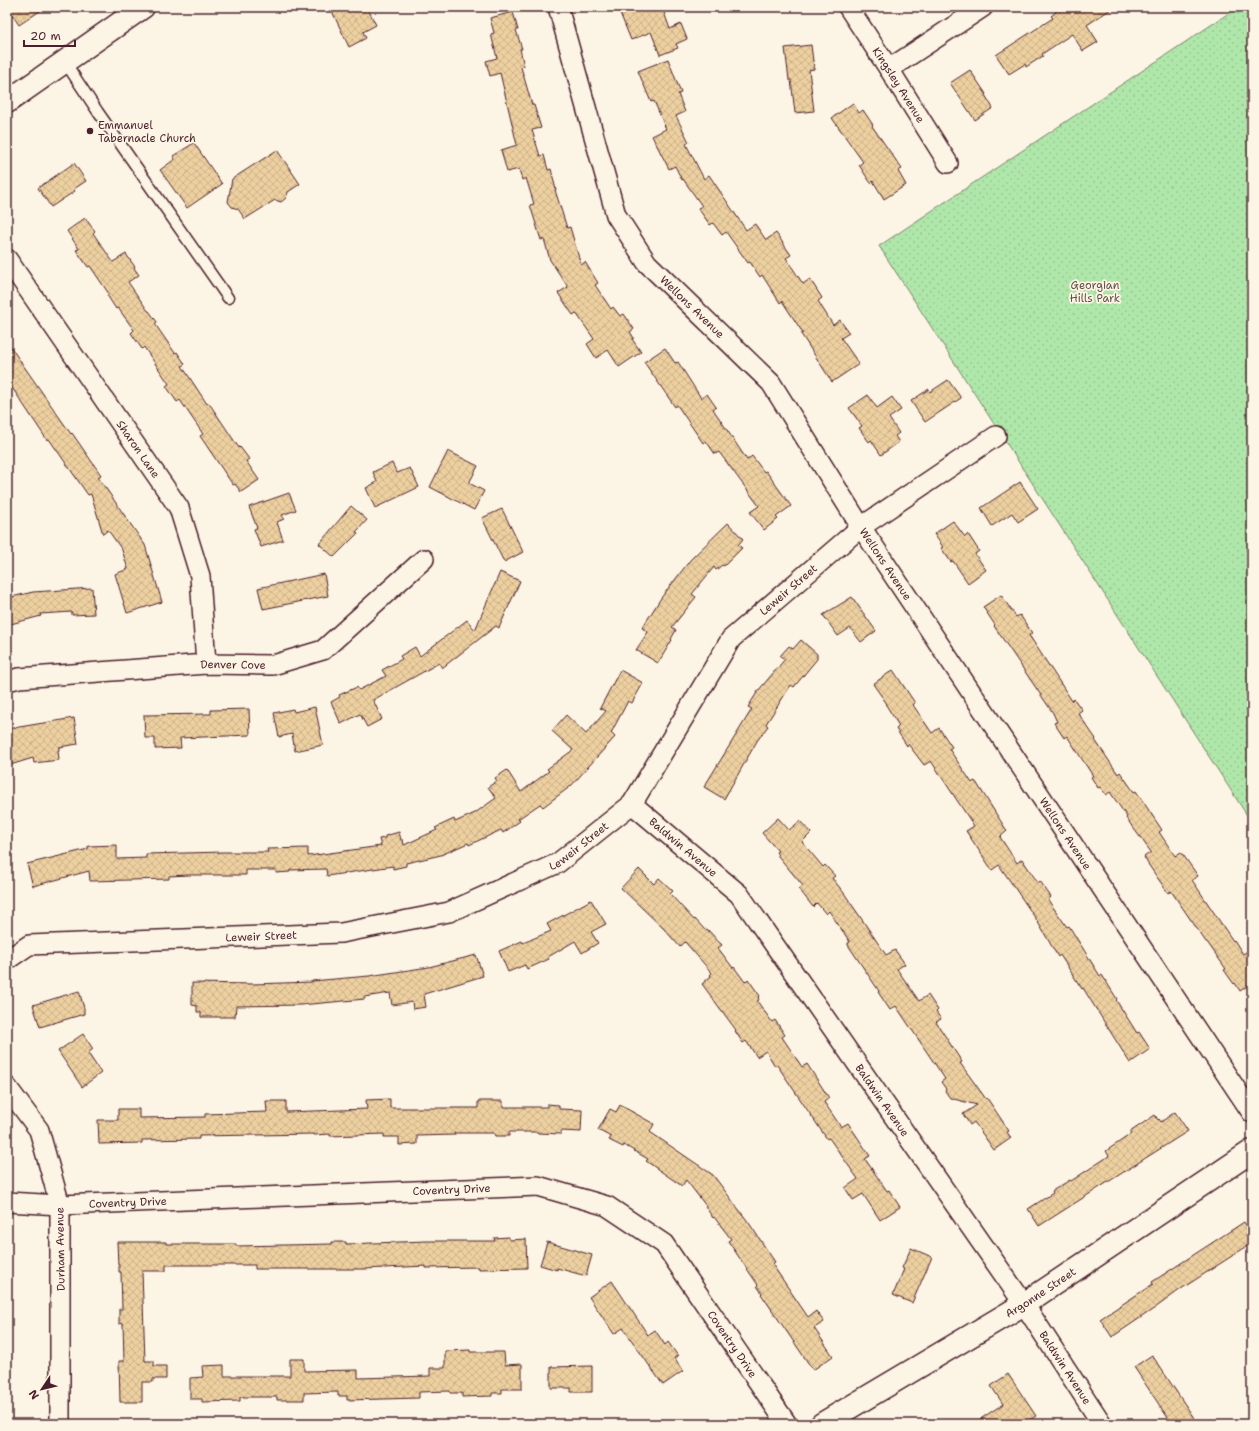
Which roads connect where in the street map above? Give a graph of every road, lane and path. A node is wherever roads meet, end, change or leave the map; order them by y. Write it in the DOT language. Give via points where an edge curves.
graph roads {
  1 [pos="143,7"];
  2 [pos="558,7"];
  3 [pos="848,7"];
  4 [pos="983,7"];
  5 [pos="65,62"];
  6 [pos="889,69"];
  7 [pos="7,102"];
  8 [pos="948,163"];
  9 [pos="7,259"];
  10 [pos="228,298"];
  11 [pos="996,436"];
  12 [pos="862,527"];
  13 [pos="424,560"];
  14 [pos="206,664"];
  15 [pos="7,681"];
  16 [pos="632,804"];
  17 [pos="7,960"];
  18 [pos="7,1087"];
  19 [pos="1252,1113"];
  20 [pos="1252,1151"];
  21 [pos="7,1202"];
  22 [pos="60,1205"];
  23 [pos="1024,1304"];
  24 [pos="60,1424"];
  25 [pos="787,1424"];
  26 [pos="822,1424"];
  27 [pos="1102,1424"];
  1 -- 5 [label="street"];
  2 -- 12 [label="street, Wellons Avenue" via="616,215 647,263 771,383"];
  3 -- 6 [label="street, Kingsley Avenue"];
  4 -- 6 [label="street"];
  5 -- 7 [label="street"];
  5 -- 10 [label="lane"];
  6 -- 8 [label="street, Kingsley Avenue"];
  9 -- 14 [label="street, Sharon Lane" via="179,508 200,576"];
  11 -- 12 [label="street, Leweir Street"];
  12 -- 16 [label="street, Leweir Street" via="732,639"];
  12 -- 19 [label="street, Wellons Avenue"];
  13 -- 14 [label="street, Denver Cove" via="323,650 272,665"];
  14 -- 15 [label="street, Denver Cove"];
  16 -- 17 [label="street, Leweir Street" via="558,863 449,912 341,933 29,946"];
  16 -- 23 [label="street, Baldwin Avenue" via="739,894"];
  18 -- 22 [label="street, Durham Avenue" via="39,1130"];
  20 -- 23 [label="street, Argonne Street"];
  21 -- 22 [label="street, Coventry Drive"];
  22 -- 24 [label="street, Durham Avenue"];
  22 -- 25 [label="street, Coventry Drive" via="538,1186 607,1206 664,1244"];
  23 -- 26 [label="street, Argonne Street"];
  23 -- 27 [label="street, Baldwin Avenue"];
}
